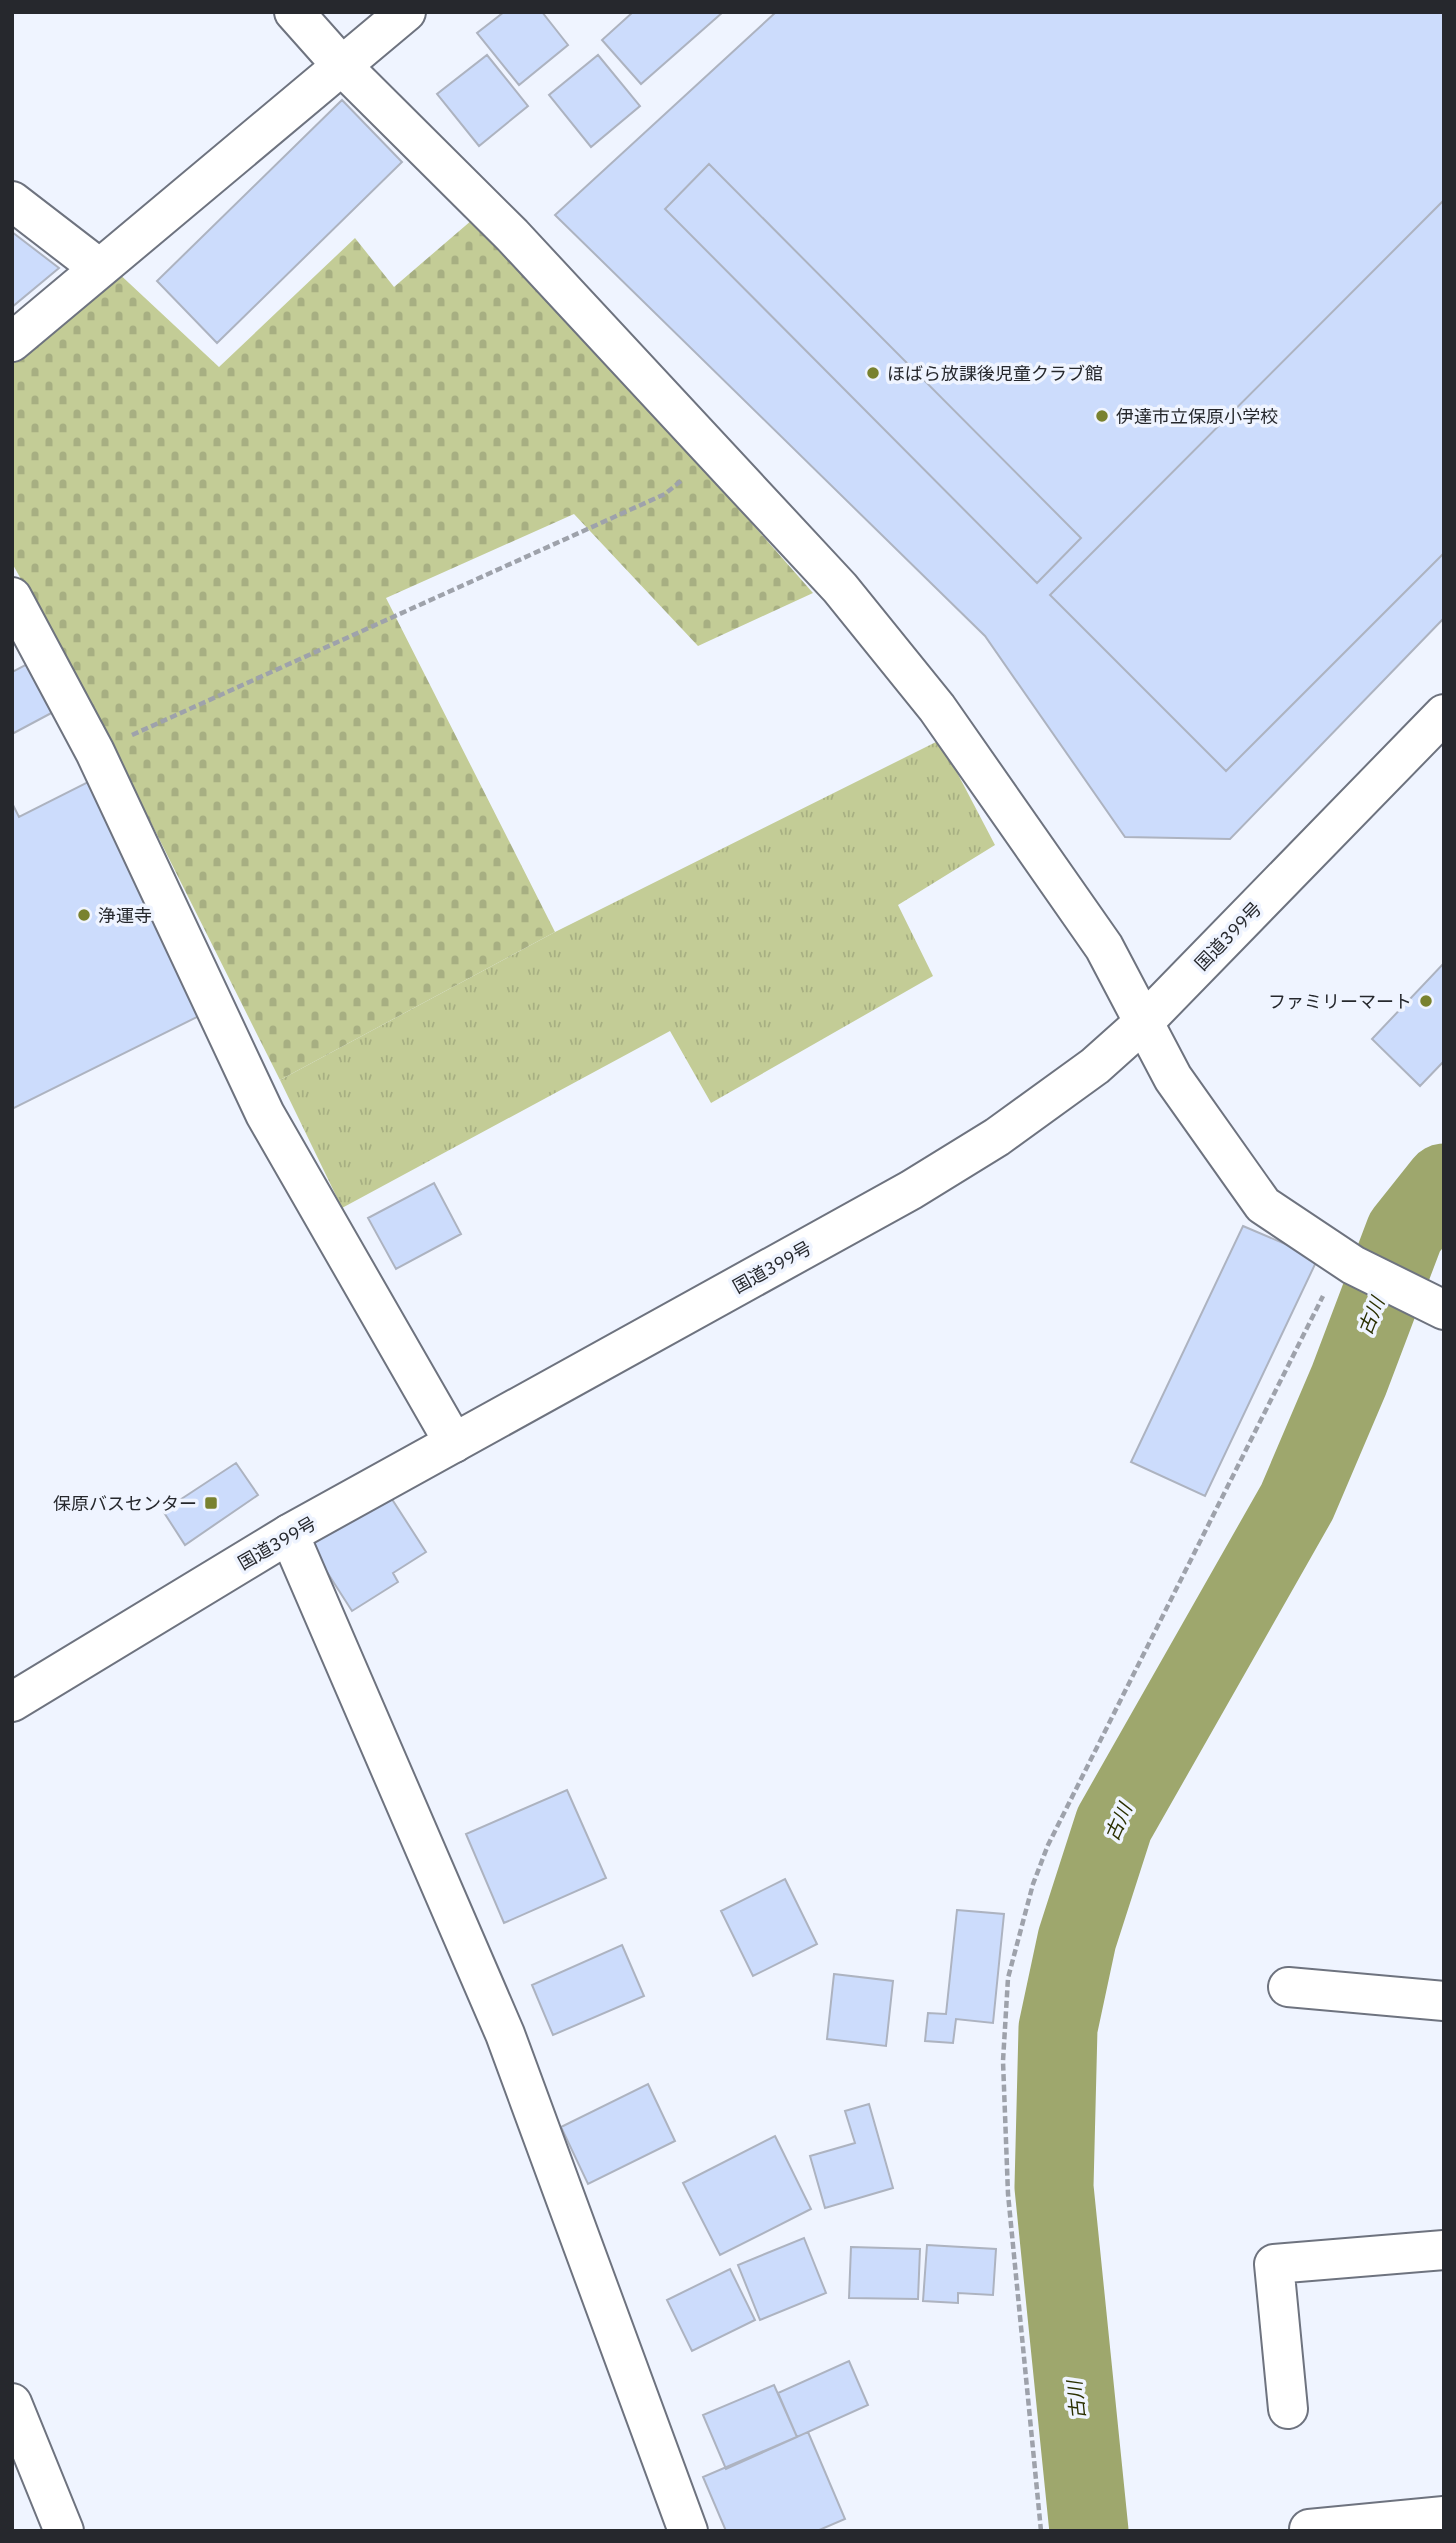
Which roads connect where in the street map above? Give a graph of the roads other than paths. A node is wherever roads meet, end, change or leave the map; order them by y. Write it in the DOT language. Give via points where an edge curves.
graph roads {
  1 [pos="294,12"];
  2 [pos="406,12"];
  3 [pos="342,66"];
  4 [pos="12,201"];
  5 [pos="99,268"];
  6 [pos="12,342"];
  7 [pos="12,597"];
  8 [pos="1444,714"];
  9 [pos="1143,1023"];
  10 [pos="1444,1310"];
  11 [pos="454,1443"];
  12 [pos="289,1534"];
  13 [pos="12,1702"];
  14 [pos="1287,1987"];
  15 [pos="1444,2001"];
  16 [pos="1444,2250"];
  17 [pos="12,2403"];
  18 [pos="1289,2409"];
  19 [pos="24,2465"];
  20 [pos="1444,2516"];
  21 [pos="1309,2529"];
  22 [pos="64,2531"];
  23 [pos="688,2531"];
  1 -- 3 [label="main road"];
  2 -- 3 [label="main road"];
  3 -- 5 [label="main road"];
  3 -- 9 [label="main road" via="512,235 841,588 937,708 1104,947"];
  4 -- 5 [label="main road"];
  5 -- 6 [label="main road"];
  7 -- 11 [label="main road" via="95,752 265,1114"];
  8 -- 9 [label="main road, 国道399号"];
  9 -- 10 [label="main road" via="1173,1078 1263,1205 1348,1261"];
  9 -- 11 [label="main road, 国道399号" via="1096,1066 943,1170"];
  11 -- 12 [label="main road, 国道399号"];
  12 -- 13 [label="main road, 国道399号"];
  12 -- 23 [label="main road" via="505,2034"];
  14 -- 15 [label="main road"];
  16 -- 18 [label="main road" via="1274,2264"];
  17 -- 19 [label="main road"];
  19 -- 22 [label="main road"];
  20 -- 21 [label="main road"];
}
